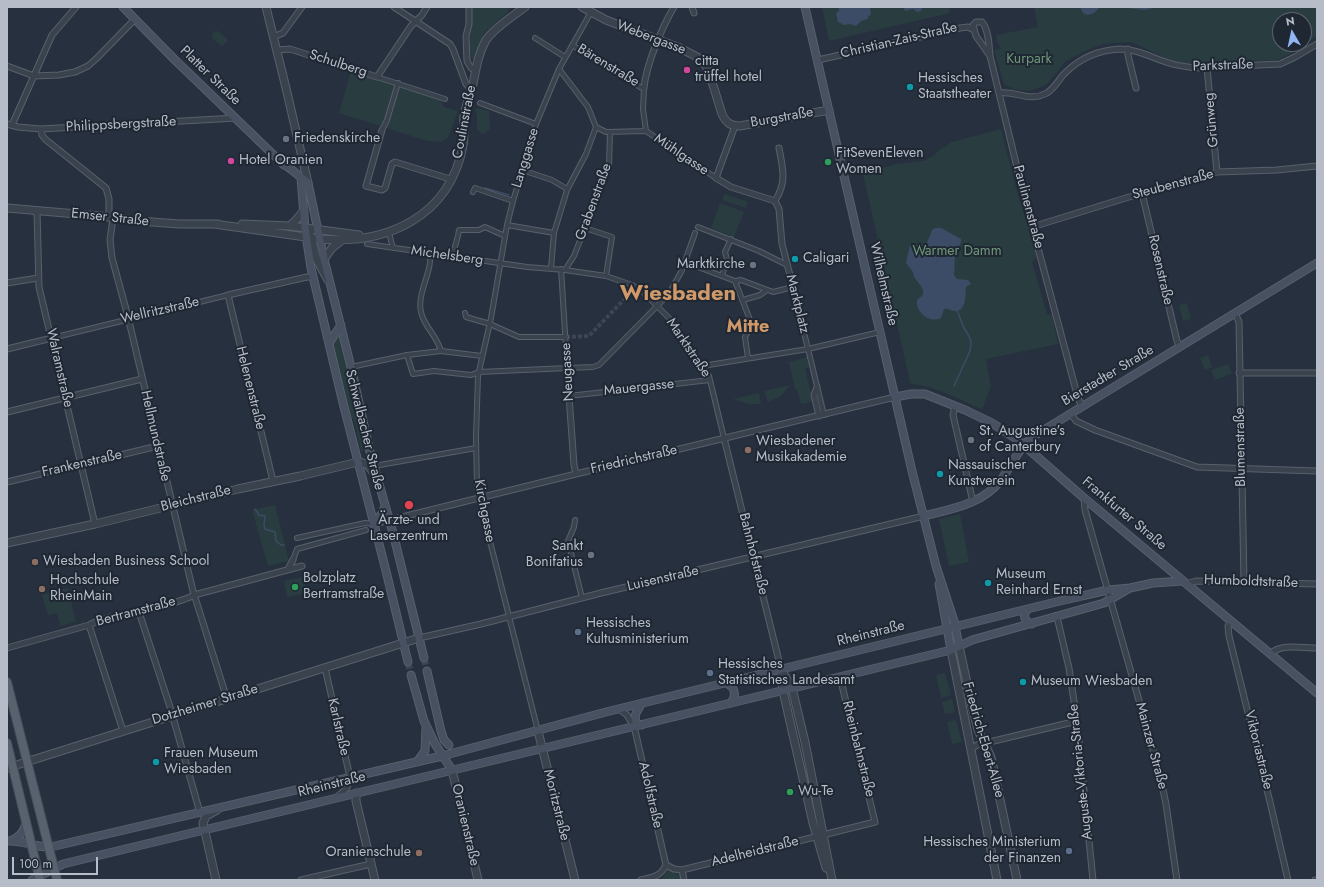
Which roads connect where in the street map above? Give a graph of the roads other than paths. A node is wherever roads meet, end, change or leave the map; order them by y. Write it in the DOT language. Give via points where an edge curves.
graph roads {
  1 [pos="76,7"];
  2 [pos="123,7"];
  3 [pos="266,7"];
  4 [pos="302,7"];
  5 [pos="394,7"];
  6 [pos="427,7"];
  7 [pos="469,7"];
  8 [pos="525,7"];
  9 [pos="582,7"];
  10 [pos="674,7"];
  11 [pos="692,7"];
  12 [pos="805,7"];
  13 [pos="592,10"];
  14 [pos="694,13"];
  15 [pos="135,19"];
  16 [pos="416,21"];
  17 [pos="974,30"];
  18 [pos="273,37"];
  19 [pos="535,38"];
  20 [pos="659,41"];
  21 [pos="1317,44"];
  22 [pos="572,45"];
  23 [pos="1128,49"];
  24 [pos="277,50"];
  25 [pos="990,56"];
  26 [pos="565,58"];
  27 [pos="818,60"];
  28 [pos="7,66"];
  29 [pos="1207,68"];
  30 [pos="475,69"];
  31 [pos="559,69"];
  32 [pos="34,76"];
  33 [pos="377,77"];
  34 [pos="398,83"];
  35 [pos="644,88"];
  36 [pos="1136,88"];
  37 [pos="471,89"];
  38 [pos="999,93"];
  39 [pos="445,99"];
  40 [pos="480,103"];
  41 [pos="829,110"];
  42 [pos="236,118"];
  43 [pos="10,124"];
  44 [pos="536,124"];
  45 [pos="735,126"];
  46 [pos="596,128"];
  47 [pos="41,130"];
  48 [pos="382,130"];
  49 [pos="646,131"];
  50 [pos="610,132"];
  51 [pos="779,148"];
  52 [pos="1317,166"];
  53 [pos="522,170"];
  54 [pos="1217,172"];
  55 [pos="716,178"];
  56 [pos="450,179"];
  57 [pos="304,181"];
  58 [pos="567,189"];
  59 [pos="473,192"];
  60 [pos="1142,193"];
  61 [pos="513,200"];
  62 [pos="776,201"];
  63 [pos="7,208"];
  64 [pos="304,210"];
  65 [pos="37,211"];
  66 [pos="111,217"];
  67 [pos="214,224"];
  68 [pos="290,226"];
  69 [pos="507,226"];
  70 [pos="698,227"];
  71 [pos="1032,227"];
  72 [pos="305,228"];
  73 [pos="585,228"];
  74 [pos="319,230"];
  75 [pos="389,233"];
  76 [pos="554,233"];
  77 [pos="695,233"];
  78 [pos="506,236"];
  79 [pos="371,237"];
  80 [pos="309,238"];
  81 [pos="320,239"];
  82 [pos="731,239"];
  83 [pos="343,240"];
  84 [pos="367,244"];
  85 [pos="393,248"];
  86 [pos="431,254"];
  87 [pos="452,256"];
  88 [pos="324,259"];
  89 [pos="685,262"];
  90 [pos="1317,263"];
  91 [pos="501,264"];
  92 [pos="787,265"];
  93 [pos="551,268"];
  94 [pos="563,270"];
  95 [pos="606,276"];
  96 [pos="722,276"];
  97 [pos="313,277"];
  98 [pos="38,278"];
  99 [pos="735,281"];
  100 [pos="330,282"];
  101 [pos="7,283"];
  102 [pos="793,287"];
  103 [pos="767,290"];
  104 [pos="228,295"];
  105 [pos="743,300"];
  106 [pos="657,305"];
  107 [pos="465,313"];
  108 [pos="1235,313"];
  109 [pos="128,319"];
  110 [pos="490,324"];
  111 [pos="341,325"];
  112 [pos="881,332"];
  113 [pos="566,337"];
  114 [pos="52,338"];
  115 [pos="329,343"];
  116 [pos="1180,347"];
  117 [pos="7,349"];
  118 [pos="808,349"];
  119 [pos="441,351"];
  120 [pos="407,356"];
  121 [pos="482,356"];
  122 [pos="748,358"];
  123 [pos="702,366"];
  124 [pos="351,367"];
  125 [pos="568,368"];
  126 [pos="479,372"];
  127 [pos="1239,373"];
  128 [pos="1317,373"];
  129 [pos="142,379"];
  130 [pos="710,380"];
  131 [pos="817,387"];
  132 [pos="569,396"];
  133 [pos="895,397"];
  134 [pos="66,398"];
  135 [pos="955,406"];
  136 [pos="1082,407"];
  137 [pos="7,412"];
  138 [pos="1071,414"];
  139 [pos="822,415"];
  140 [pos="724,438"];
  141 [pos="1025,445"];
  142 [pos="158,446"];
  143 [pos="476,448"];
  144 [pos="358,462"];
  145 [pos="81,464"];
  146 [pos="374,466"];
  147 [pos="1242,468"];
  148 [pos="1317,471"];
  149 [pos="576,474"];
  150 [pos="378,480"];
  151 [pos="273,481"];
  152 [pos="7,482"];
  153 [pos="479,498"];
  154 [pos="1084,498"];
  155 [pos="973,502"];
  156 [pos="172,505"];
  157 [pos="385,506"];
  158 [pos="924,516"];
  159 [pos="575,520"];
  160 [pos="389,521"];
  161 [pos="95,524"];
  162 [pos="374,524"];
  163 [pos="366,530"];
  164 [pos="297,538"];
  165 [pos="7,543"];
  166 [pos="753,556"];
  167 [pos="293,560"];
  168 [pos="302,566"];
  169 [pos="936,566"];
  170 [pos="288,569"];
  171 [pos="1174,573"];
  172 [pos="1185,582"];
  173 [pos="1244,582"];
  174 [pos="1153,583"];
  175 [pos="1317,584"];
  176 [pos="1130,588"];
  177 [pos="1108,590"];
  178 [pos="194,595"];
  179 [pos="582,598"];
  180 [pos="1111,600"];
  181 [pos="1028,609"];
  182 [pos="139,612"];
  183 [pos="509,616"];
  184 [pos="1057,617"];
  185 [pos="1230,621"];
  186 [pos="1032,624"];
  187 [pos="89,625"];
  188 [pos="955,627"];
  189 [pos="947,629"];
  190 [pos="419,638"];
  191 [pos="403,642"];
  192 [pos="959,646"];
  193 [pos="7,648"];
  194 [pos="1317,648"];
  195 [pos="951,650"];
  196 [pos="1270,654"];
  197 [pos="424,658"];
  198 [pos="408,662"];
  199 [pos="325,668"];
  200 [pos="780,669"];
  201 [pos="427,671"];
  202 [pos="411,675"];
  203 [pos="840,677"];
  204 [pos="7,682"];
  205 [pos="726,683"];
  206 [pos="792,688"];
  207 [pos="783,691"];
  208 [pos="1317,694"];
  209 [pos="227,699"];
  210 [pos="642,703"];
  211 [pos="731,703"];
  212 [pos="619,709"];
  213 [pos="172,716"];
  214 [pos="1077,721"];
  215 [pos="425,725"];
  216 [pos="642,725"];
  217 [pos="634,726"];
  218 [pos="123,731"];
  219 [pos="538,731"];
  220 [pos="432,738"];
  221 [pos="7,743"];
  222 [pos="985,743"];
  223 [pos="449,745"];
  224 [pos="543,748"];
  225 [pos="465,749"];
  226 [pos="971,749"];
  227 [pos="442,756"];
  228 [pos="27,762"];
  229 [pos="417,762"];
  230 [pos="10,767"];
  231 [pos="452,770"];
  232 [pos="350,777"];
  233 [pos="356,793"];
  234 [pos="329,800"];
  235 [pos="221,808"];
  236 [pos="200,813"];
  237 [pos="875,822"];
  238 [pos="26,823"];
  239 [pos="204,830"];
  240 [pos="820,835"];
  241 [pos="8,841"];
  242 [pos="35,848"];
  243 [pos="49,848"];
  244 [pos="371,864"];
  245 [pos="666,865"];
  246 [pos="54,868"];
  247 [pos="682,870"];
  248 [pos="657,878"];
  249 [pos="37,879"];
  250 [pos="57,880"];
  251 [pos="216,880"];
  252 [pos="302,880"];
  253 [pos="375,880"];
  254 [pos="478,880"];
  255 [pos="575,880"];
  256 [pos="640,880"];
  257 [pos="684,880"];
  258 [pos="832,880"];
  259 [pos="997,880"];
  260 [pos="1017,880"];
  261 [pos="1093,880"];
  262 [pos="1177,880"];
  263 [pos="1288,880"];
  1 -- 32 [label="street" via="53,33"];
  2 -- 15 [label="main road, Platter Straße"];
  3 -- 18 [label="street, Schwalbacher Straße"];
  4 -- 18 [label="street" via="283,33"];
  5 -- 16 [label="street"];
  6 -- 16 [label="street"];
  7 -- 30 [label="street" via="467,61 471,68"];
  8 -- 30 [label="street, Coulinstraße" via="489,37"];
  9 -- 13 [label="street, Webergasse"];
  10 -- 20 [label="street"];
  11 -- 14 [label="street"];
  12 -- 27 [label="main road, Wilhelmstraße"];
  13 -- 20 [label="street, Webergasse" via="606,20"];
  13 -- 22 [label="street, Langgasse"];
  15 -- 32 [label="street" via="88,66 65,74"];
  15 -- 42 [label="main road, Platter Straße"];
  16 -- 33 [label="street"];
  16 -- 37 [label="street" via="448,41 455,52 466,84"];
  17 -- 25 [label="street, Christian-Zais-Straße" via="976,38"];
  17 -- 25 [label="street, Paulinenstraße" via="975,23 979,21 984,24"];
  17 -- 27 [label="street, Christian-Zais-Straße" via="963,27"];
  18 -- 24 [label="street, Schwalbacher Straße"];
  19 -- 26 [label="street"];
  20 -- 35 [label="street" via="646,71"];
  20 -- 45 [label="street, Webergasse" via="704,62 724,118"];
  21 -- 29 [label="street, Parkstraße" via="1280,64"];
  22 -- 26 [label="street, Langgasse"];
  22 -- 35 [label="street, Bärenstraße"];
  23 -- 29 [label="street, Parkstraße" via="1175,65"];
  23 -- 36 [label="street"];
  23 -- 38 [label="street, Parkstraße" via="1104,51 1088,56 1066,72 1047,93 1029,97"];
  24 -- 33 [label="street, Schulberg" via="290,49"];
  24 -- 57 [label="street, Schwalbacher Straße" via="299,146"];
  25 -- 38 [label="street, Paulinenstraße"];
  26 -- 31 [label="street, Langgasse"];
  27 -- 41 [label="main road, Wilhelmstraße"];
  28 -- 32 [label="street"];
  29 -- 54 [label="street, Grünweg"];
  30 -- 37 [label="street, Coulinstraße"];
  31 -- 44 [label="street, Langgasse"];
  31 -- 46 [label="street" via="588,107"];
  32 -- 43 [label="street"];
  33 -- 34 [label="street, Schulberg"];
  34 -- 39 [label="street, Schulberg"];
  34 -- 48 [label="street"];
  35 -- 49 [label="street"];
  37 -- 56 [label="street, Coulinstraße" via="465,112 461,154"];
  38 -- 71 [label="street, Paulinenstraße"];
  40 -- 44 [label="street"];
  41 -- 45 [label="street, Burgstraße"];
  41 -- 112 [label="main road, Wilhelmstraße"];
  42 -- 47 [label="street, Philippsbergstraße"];
  42 -- 57 [label="main road, Platter Straße"];
  43 -- 47 [label="street, Philippsbergstraße"];
  44 -- 53 [label="street, Langgasse"];
  45 -- 55 [label="street"];
  46 -- 50 [label="street"];
  46 -- 58 [label="street" via="586,154"];
  47 -- 66 [label="street, Hellmundstraße" via="45,139 106,188"];
  48 -- 56 [label="street" via="366,186 382,190 385,188 392,164 395,162"];
  49 -- 50 [label="street"];
  49 -- 55 [label="street, Mühlgasse"];
  50 -- 73 [label="street, Grabenstraße" via="610,165"];
  51 -- 62 [label="street" via="784,171"];
  52 -- 54 [label="street, Steubenstraße"];
  53 -- 58 [label="street" via="552,180"];
  53 -- 61 [label="street, Langgasse"];
  54 -- 60 [label="street, Steubenstraße"];
  55 -- 62 [label="street" via="731,187"];
  56 -- 75 [label="street, Coulinstraße" via="425,212"];
  57 -- 64 [label="main road, Schwalbacher Straße"];
  57 -- 74 [label="main road, Schwalbacher Straße"];
  58 -- 76 [label="street"];
  59 -- 61 [label="street" via="475,188"];
  60 -- 71 [label="street, Steubenstraße"];
  60 -- 116 [label="street, Rosenstraße"];
  61 -- 69 [label="street, Langgasse"];
  62 -- 92 [label="street, Marktplatz"];
  63 -- 65 [label="street, Emser Straße"];
  64 -- 68 [label="street"];
  64 -- 72 [label="main road, Schwalbacher Straße"];
  65 -- 66 [label="street, Emser Straße"];
  65 -- 98 [label="street, Walramstraße"];
  66 -- 67 [label="street, Emser Straße" via="179,224"];
  66 -- 109 [label="street, Hellmundstraße" via="111,255"];
  67 -- 68 [label="street, Emser Straße"];
  67 -- 80 [label="street, Emser Straße"];
  68 -- 72 [label="street, Emser Straße"];
  69 -- 76 [label="street"];
  69 -- 78 [label="street, Langgasse"];
  70 -- 82 [label="street"];
  71 -- 136 [label="street, Paulinenstraße"];
  72 -- 74 [label="street, Coulinstraße"];
  72 -- 80 [label="main road, Schwalbacher Straße"];
  73 -- 94 [label="street, Grabenstraße" via="574,256"];
  73 -- 95 [label="street" via="612,237"];
  74 -- 79 [label="street, Coulinstraße"];
  74 -- 81 [label="main road, Schwalbacher Straße"];
  75 -- 79 [label="street, Coulinstraße"];
  75 -- 85 [label="street, Michelsberg"];
  76 -- 93 [label="street"];
  77 -- 89 [label="street"];
  78 -- 87 [label="street" via="486,227 479,230 459,230"];
  78 -- 91 [label="street, Langgasse"];
  79 -- 83 [label="street, Coulinstraße"];
  80 -- 81 [label="street, Emser Straße"];
  80 -- 97 [label="main road, Schwalbacher Straße"];
  80 -- 100 [label="street" via="318,263"];
  81 -- 83 [label="street, Coulinstraße"];
  81 -- 88 [label="main road, Schwalbacher Straße"];
  82 -- 92 [label="street"];
  82 -- 96 [label="street" via="726,252 728,260"];
  83 -- 88 [label="street" via="334,246"];
  84 -- 85 [label="street, Michelsberg"];
  85 -- 86 [label="street, Michelsberg"];
  86 -- 87 [label="street, Michelsberg"];
  86 -- 119 [label="street" via="420,309"];
  87 -- 91 [label="street, Michelsberg"];
  88 -- 100 [label="main road, Schwalbacher Straße"];
  89 -- 96 [label="street"];
  89 -- 106 [label="street" via="669,294"];
  90 -- 108 [label="main road, Bierstadter Straße"];
  91 -- 93 [label="street, Marktstraße"];
  91 -- 110 [label="street, Kirchgasse"];
  92 -- 102 [label="street, Marktplatz"];
  93 -- 94 [label="street, Marktstraße"];
  94 -- 95 [label="street, Marktstraße"];
  94 -- 113 [label="street, Neugasse"];
  95 -- 106 [label="street, Marktstraße" via="638,288"];
  96 -- 99 [label="street"];
  97 -- 104 [label="street, Wellritzstraße"];
  97 -- 115 [label="main road, Schwalbacher Straße"];
  98 -- 101 [label="street"];
  98 -- 114 [label="street, Walramstraße"];
  99 -- 103 [label="street" via="741,280"];
  99 -- 105 [label="street"];
  100 -- 111 [label="main road, Schwalbacher Straße"];
  102 -- 103 [label="street" via="774,292"];
  102 -- 118 [label="street, Marktplatz"];
  103 -- 105 [label="street"];
  104 -- 109 [label="street, Wellritzstraße"];
  104 -- 151 [label="street, Helenenstraße"];
  105 -- 122 [label="street" via="752,325 744,337"];
  106 -- 123 [label="street, Marktstraße"];
  106 -- 125 [label="street" via="602,363 593,367"];
  107 -- 110 [label="street" via="466,317"];
  108 -- 116 [label="main road, Bierstadter Straße"];
  108 -- 127 [label="street, Blumenstraße" via="1239,322"];
  109 -- 114 [label="street, Wellritzstraße"];
  109 -- 129 [label="street, Hellmundstraße"];
  110 -- 113 [label="street" via="519,337"];
  110 -- 121 [label="street, Kirchgasse"];
  111 -- 115 [label="main road"];
  111 -- 124 [label="main road, Schwalbacher Straße"];
  112 -- 118 [label="street"];
  112 -- 133 [label="main road, Wilhelmstraße"];
  113 -- 125 [label="street, Neugasse"];
  114 -- 117 [label="street, Wellritzstraße"];
  114 -- 134 [label="street, Walramstraße"];
  115 -- 144 [label="main road, Schwalbacher Straße"];
  116 -- 136 [label="main road, Bierstadter Straße"];
  118 -- 122 [label="street, Marktplatz"];
  118 -- 131 [label="street"];
  119 -- 120 [label="street"];
  119 -- 121 [label="street"];
  120 -- 124 [label="street"];
  120 -- 126 [label="street" via="413,374 434,371 471,375"];
  121 -- 126 [label="street, Kirchgasse"];
  122 -- 123 [label="street, Marktplatz"];
  123 -- 130 [label="street, Marktstraße"];
  124 -- 146 [label="main road, Schwalbacher Straße"];
  125 -- 126 [label="street"];
  125 -- 132 [label="street, Neugasse"];
  126 -- 143 [label="street, Kirchgasse"];
  127 -- 128 [label="street"];
  127 -- 147 [label="street, Blumenstraße"];
  129 -- 134 [label="street"];
  129 -- 142 [label="street, Hellmundstraße"];
  130 -- 132 [label="street, Mauergasse"];
  130 -- 140 [label="street, Marktstraße"];
  131 -- 139 [label="street" via="814,394"];
  132 -- 149 [label="street, Neugasse"];
  133 -- 135 [label="main road, Frankfurter Straße" via="925,394"];
  133 -- 139 [label="street, Friedrichstraße"];
  133 -- 158 [label="main road, Wilhelmstraße"];
  134 -- 137 [label="street"];
  134 -- 145 [label="street, Walramstraße"];
  135 -- 141 [label="main road, Frankfurter Straße" via="1005,430"];
  135 -- 155 [label="street" via="953,415"];
  136 -- 138 [label="main road, Bierstadter Straße"];
  138 -- 141 [label="main road, Bierstadter Straße" via="1034,436"];
  138 -- 147 [label="street" via="1076,421 1095,430 1193,466"];
  139 -- 140 [label="street, Friedrichstraße"];
  140 -- 149 [label="street, Friedrichstraße"];
  140 -- 166 [label="street, Bahnhofstraße"];
  141 -- 154 [label="main road, Frankfurter Straße"];
  141 -- 155 [label="main road, Bierstadter Straße" via="998,484"];
  142 -- 145 [label="street, Frankenstraße"];
  142 -- 156 [label="street, Hellmundstraße"];
  143 -- 146 [label="street"];
  143 -- 153 [label="street, Kirchgasse"];
  144 -- 150 [label="street" via="367,464"];
  144 -- 151 [label="street, Bleichstraße"];
  144 -- 162 [label="main road, Schwalbacher Straße"];
  145 -- 152 [label="street, Frankenstraße"];
  145 -- 161 [label="street, Walramstraße"];
  146 -- 150 [label="main road, Schwalbacher Straße"];
  147 -- 148 [label="street"];
  147 -- 173 [label="street, Blumenstraße"];
  149 -- 153 [label="street, Friedrichstraße"];
  150 -- 157 [label="main road, Schwalbacher Straße"];
  151 -- 156 [label="street, Bleichstraße"];
  153 -- 160 [label="street, Friedrichstraße"];
  153 -- 183 [label="street, Kirchgasse"];
  154 -- 171 [label="main road, Frankfurter Straße"];
  154 -- 177 [label="street, Mainzer Straße" via="1085,510"];
  155 -- 158 [label="main road, Bierstadter Straße"];
  156 -- 161 [label="street, Bleichstraße"];
  156 -- 178 [label="street, Hellmundstraße"];
  157 -- 160 [label="main road, Schwalbacher Straße"];
  157 -- 162 [label="main road, Schwalbacher Straße"];
  158 -- 166 [label="street, Luisenstraße"];
  158 -- 169 [label="main road, Wilhelmstraße"];
  159 -- 179 [label="street" via="568,541"];
  160 -- 162 [label="street, Friedrichstraße"];
  160 -- 190 [label="main road, Schwalbacher Straße"];
  161 -- 165 [label="street, Bleichstraße"];
  162 -- 164 [label="street" via="365,523"];
  162 -- 191 [label="main road, Schwalbacher Straße"];
  163 -- 167 [label="street" via="297,549"];
  166 -- 179 [label="street, Luisenstraße"];
  166 -- 200 [label="street, Bahnhofstraße"];
  167 -- 170 [label="street"];
  168 -- 170 [label="street, Bertramstraße"];
  169 -- 188 [label="main road, Wilhelmstraße"];
  169 -- 189 [label="main road, Wilhelmstraße"];
  170 -- 178 [label="street, Bertramstraße"];
  171 -- 172 [label="main road, Frankfurter Straße"];
  171 -- 174 [label="main road"];
  172 -- 173 [label="street, Humboldtstraße"];
  172 -- 174 [label="main road"];
  172 -- 185 [label="main road, Frankfurter Straße"];
  173 -- 175 [label="street, Humboldtstraße"];
  174 -- 176 [label="main road, Rheinstraße"];
  176 -- 177 [label="main road, Rheinstraße"];
  176 -- 180 [label="main road, Rheinstraße"];
  177 -- 180 [label="street, Mainzer Straße"];
  177 -- 181 [label="main road, Rheinstraße"];
  178 -- 182 [label="street, Bertramstraße"];
  178 -- 209 [label="street, Hellmundstraße"];
  179 -- 183 [label="street, Luisenstraße"];
  180 -- 184 [label="main road, Rheinstraße"];
  180 -- 262 [label="street, Mainzer Straße" via="1159,771"];
  181 -- 186 [label="main road" via="1024,618"];
  181 -- 188 [label="main road, Rheinstraße"];
  182 -- 187 [label="street, Bertramstraße" via="118,615"];
  182 -- 213 [label="street"];
  183 -- 190 [label="street, Luisenstraße"];
  183 -- 219 [label="street, Kirchgasse"];
  184 -- 186 [label="main road, Rheinstraße"];
  184 -- 214 [label="street, Auguste-Viktoria-Straße" via="1069,668"];
  185 -- 196 [label="main road, Frankfurter Straße"];
  185 -- 263 [label="street, Viktoriastraße" via="1229,636"];
  186 -- 192 [label="main road, Rheinstraße"];
  187 -- 193 [label="street, Bertramstraße"];
  187 -- 218 [label="street"];
  188 -- 189 [label="main road, Rheinstraße"];
  188 -- 192 [label="main road, Wilhelmstraße"];
  189 -- 195 [label="main road, Wilhelmstraße"];
  189 -- 200 [label="main road, Rheinstraße"];
  190 -- 191 [label="street, Luisenstraße"];
  190 -- 197 [label="main road, Schwalbacher Straße"];
  191 -- 198 [label="main road, Schwalbacher Straße"];
  191 -- 199 [label="street, Dotzheimer Straße"];
  192 -- 195 [label="main road, Rheinstraße"];
  192 -- 222 [label="street, Friedrich-Ebert-Allee" via="978,730"];
  194 -- 196 [label="street" via="1284,648"];
  195 -- 203 [label="main road, Rheinstraße"];
  195 -- 226 [label="street, Friedrich-Ebert-Allee"];
  196 -- 208 [label="main road, Frankfurter Straße"];
  199 -- 209 [label="street, Dotzheimer Straße"];
  199 -- 232 [label="street, Karlstraße"];
  200 -- 205 [label="main road, Rheinstraße"];
  200 -- 206 [label="street, Bahnhofstraße"];
  200 -- 207 [label="street, Bahnhofstraße"];
  201 -- 223 [label="main road" via="441,731"];
  202 -- 215 [label="main road"];
  203 -- 206 [label="main road, Rheinstraße"];
  203 -- 237 [label="street, Rheinbahnstraße"];
  204 -- 228 [label="main road"];
  205 -- 210 [label="main road, Rheinstraße"];
  205 -- 211 [label="main road" via="734,691"];
  206 -- 207 [label="main road, Rheinstraße"];
  206 -- 240 [label="street, Bahnhofstraße" via="805,742"];
  207 -- 211 [label="main road, Rheinstraße"];
  207 -- 240 [label="street, Bahnhofstraße"];
  209 -- 213 [label="street, Dotzheimer Straße"];
  210 -- 212 [label="main road, Rheinstraße"];
  210 -- 216 [label="main road" via="635,714 637,724"];
  211 -- 216 [label="main road, Rheinstraße"];
  212 -- 217 [label="street" via="627,715"];
  212 -- 219 [label="main road, Rheinstraße"];
  213 -- 218 [label="street, Dotzheimer Straße"];
  213 -- 236 [label="street"];
  214 -- 222 [label="street"];
  214 -- 261 [label="street, Auguste-Viktoria-Straße"];
  215 -- 220 [label="main road"];
  215 -- 229 [label="main road" via="425,752"];
  216 -- 217 [label="main road, Rheinstraße"];
  217 -- 224 [label="main road, Rheinstraße"];
  217 -- 245 [label="street, Adolfstraße"];
  218 -- 228 [label="street, Dotzheimer Straße"];
  219 -- 224 [label="street, Moritzstraße"];
  219 -- 225 [label="main road, Rheinstraße"];
  220 -- 223 [label="main road"];
  220 -- 227 [label="main road"];
  221 -- 230 [label="main road"];
  222 -- 226 [label="street" via="975,745"];
  222 -- 260 [label="street, Friedrich-Ebert-Allee" via="991,757"];
  223 -- 225 [label="main road"];
  224 -- 231 [label="main road, Rheinstraße"];
  224 -- 255 [label="street, Moritzstraße"];
  225 -- 227 [label="main road, Rheinstraße"];
  226 -- 259 [label="street, Friedrich-Ebert-Allee"];
  227 -- 229 [label="main road, Rheinstraße"];
  227 -- 231 [label="main road"];
  228 -- 230 [label="street, Dotzheimer Straße"];
  228 -- 243 [label="main road"];
  229 -- 232 [label="main road, Rheinstraße"];
  230 -- 238 [label="main road"];
  231 -- 233 [label="main road, Rheinstraße"];
  231 -- 254 [label="street, Oranienstraße"];
  232 -- 234 [label="street" via="344,792"];
  232 -- 235 [label="main road, Rheinstraße"];
  233 -- 234 [label="main road, Rheinstraße"];
  233 -- 244 [label="street"];
  234 -- 239 [label="main road, Rheinstraße"];
  235 -- 236 [label="main road, Rheinstraße"];
  235 -- 239 [label="street" via="204,817"];
  236 -- 243 [label="main road, Rheinstraße"];
  237 -- 240 [label="street, Adelheidstraße"];
  238 -- 241 [label="main road" via="20,835"];
  238 -- 242 [label="main road"];
  239 -- 246 [label="main road, Rheinstraße"];
  239 -- 251 [label="street"];
  240 -- 247 [label="street, Adelheidstraße"];
  240 -- 258 [label="street, Bahnhofstraße"];
  241 -- 242 [label="main road, Rheinstraße" via="19,841"];
  242 -- 243 [label="main road, Rheinstraße"];
  242 -- 249 [label="main road"];
  243 -- 246 [label="main road"];
  244 -- 252 [label="street"];
  244 -- 253 [label="street"];
  245 -- 247 [label="street" via="674,870"];
  245 -- 248 [label="street"];
  246 -- 249 [label="main road, Rheinstraße"];
  246 -- 250 [label="main road"];
  247 -- 257 [label="street"];
  248 -- 256 [label="street"];
}
